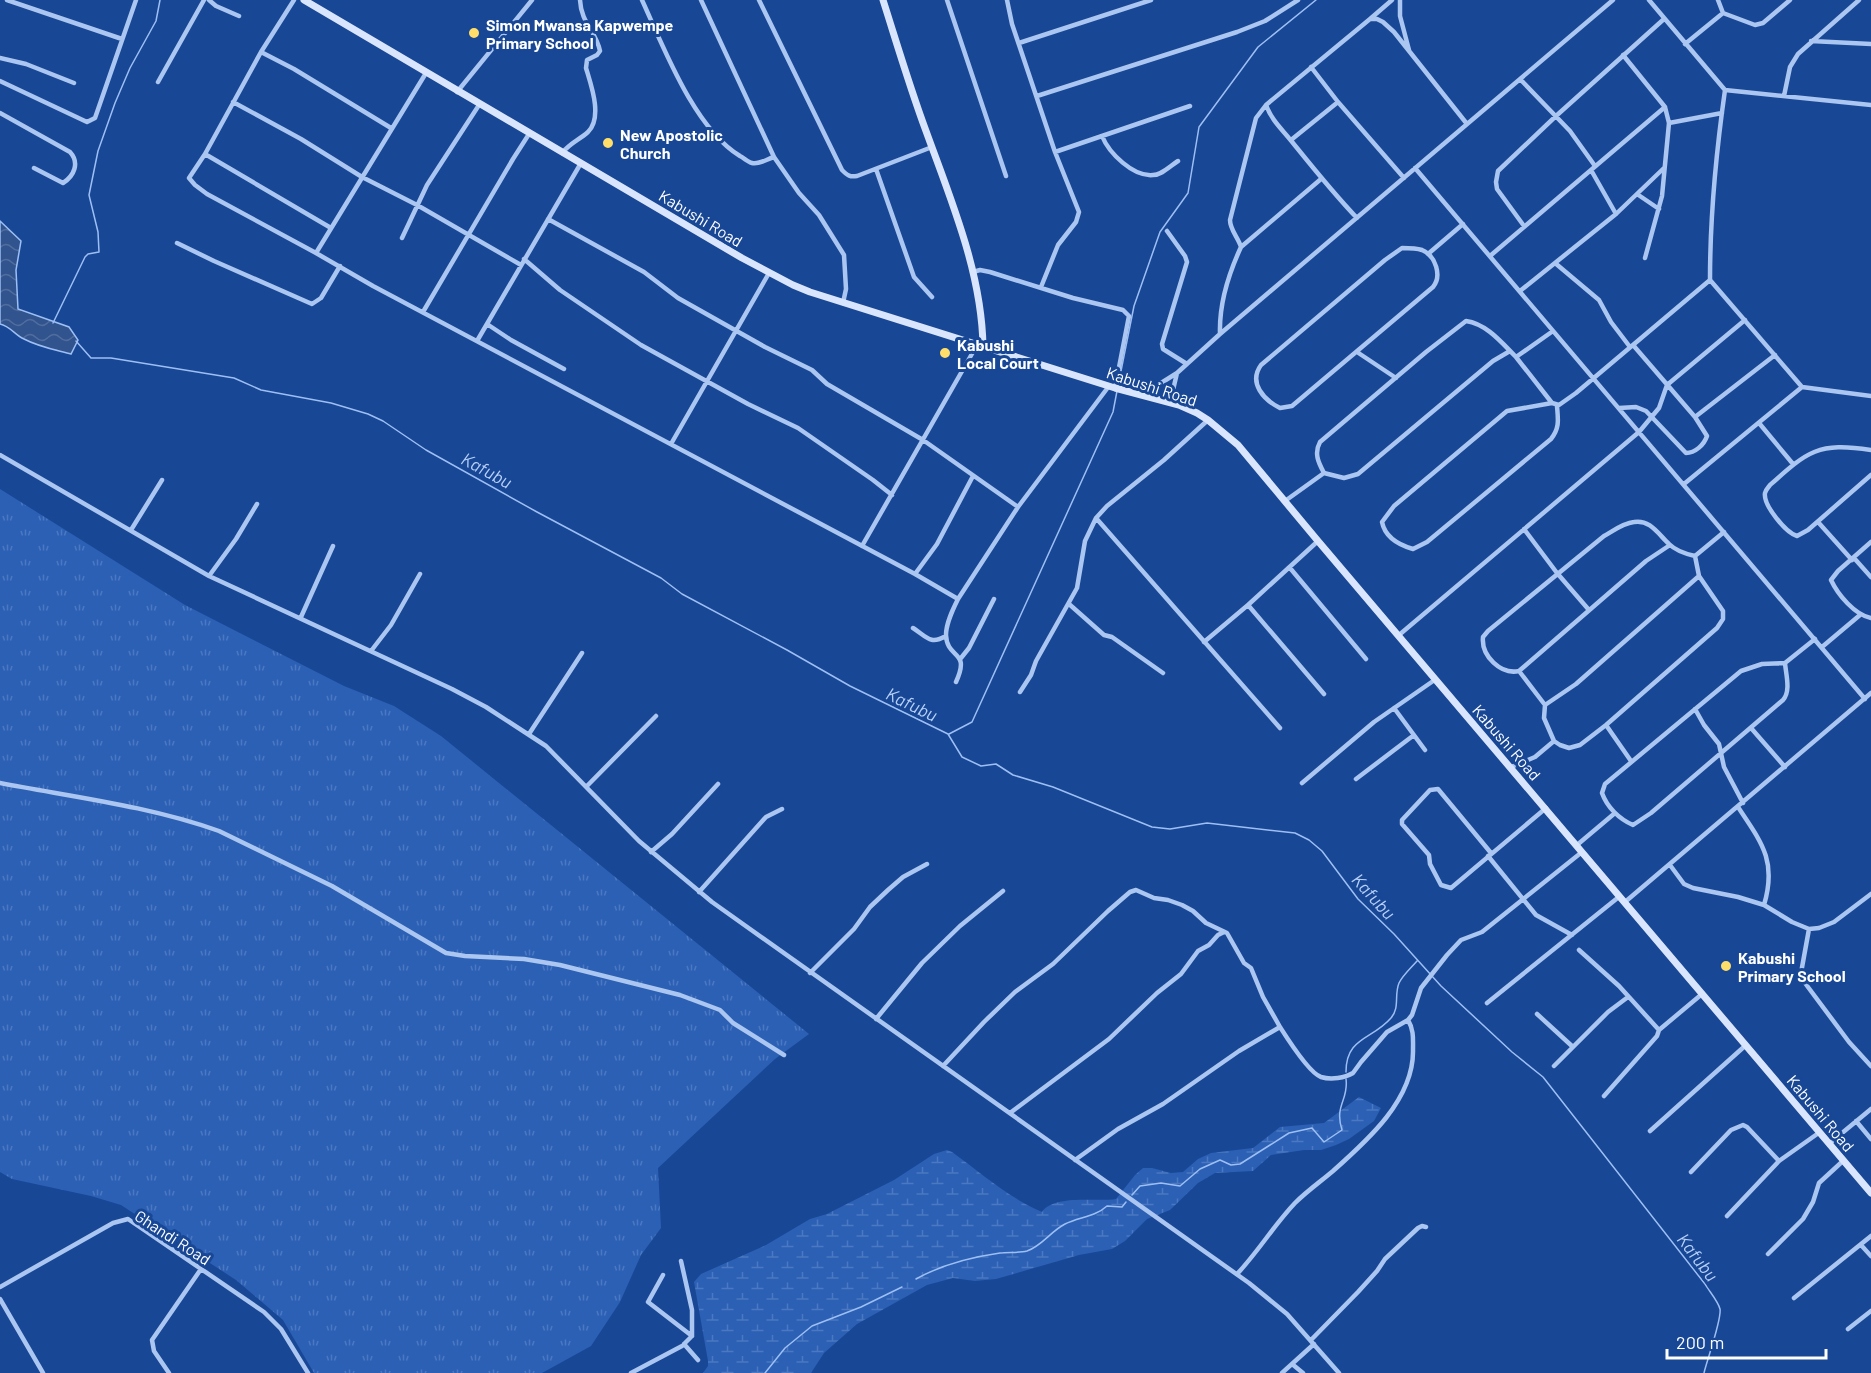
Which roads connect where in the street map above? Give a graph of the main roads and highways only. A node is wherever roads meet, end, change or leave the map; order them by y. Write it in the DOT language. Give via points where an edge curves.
graph roads {
  1 [pos="304,0"];
  2 [pos="883,0"];
  3 [pos="980,346"];
  4 [pos="1871,1193"];
  1 -- 3 [label="main road, Kabushi Road" via="769,273 843,303"];
  2 -- 3 [label="main road" via="973,272 981,306"];
  3 -- 4 [label="main road, Kabushi Road" via="1170,403 1208,420 1238,445"];
}
